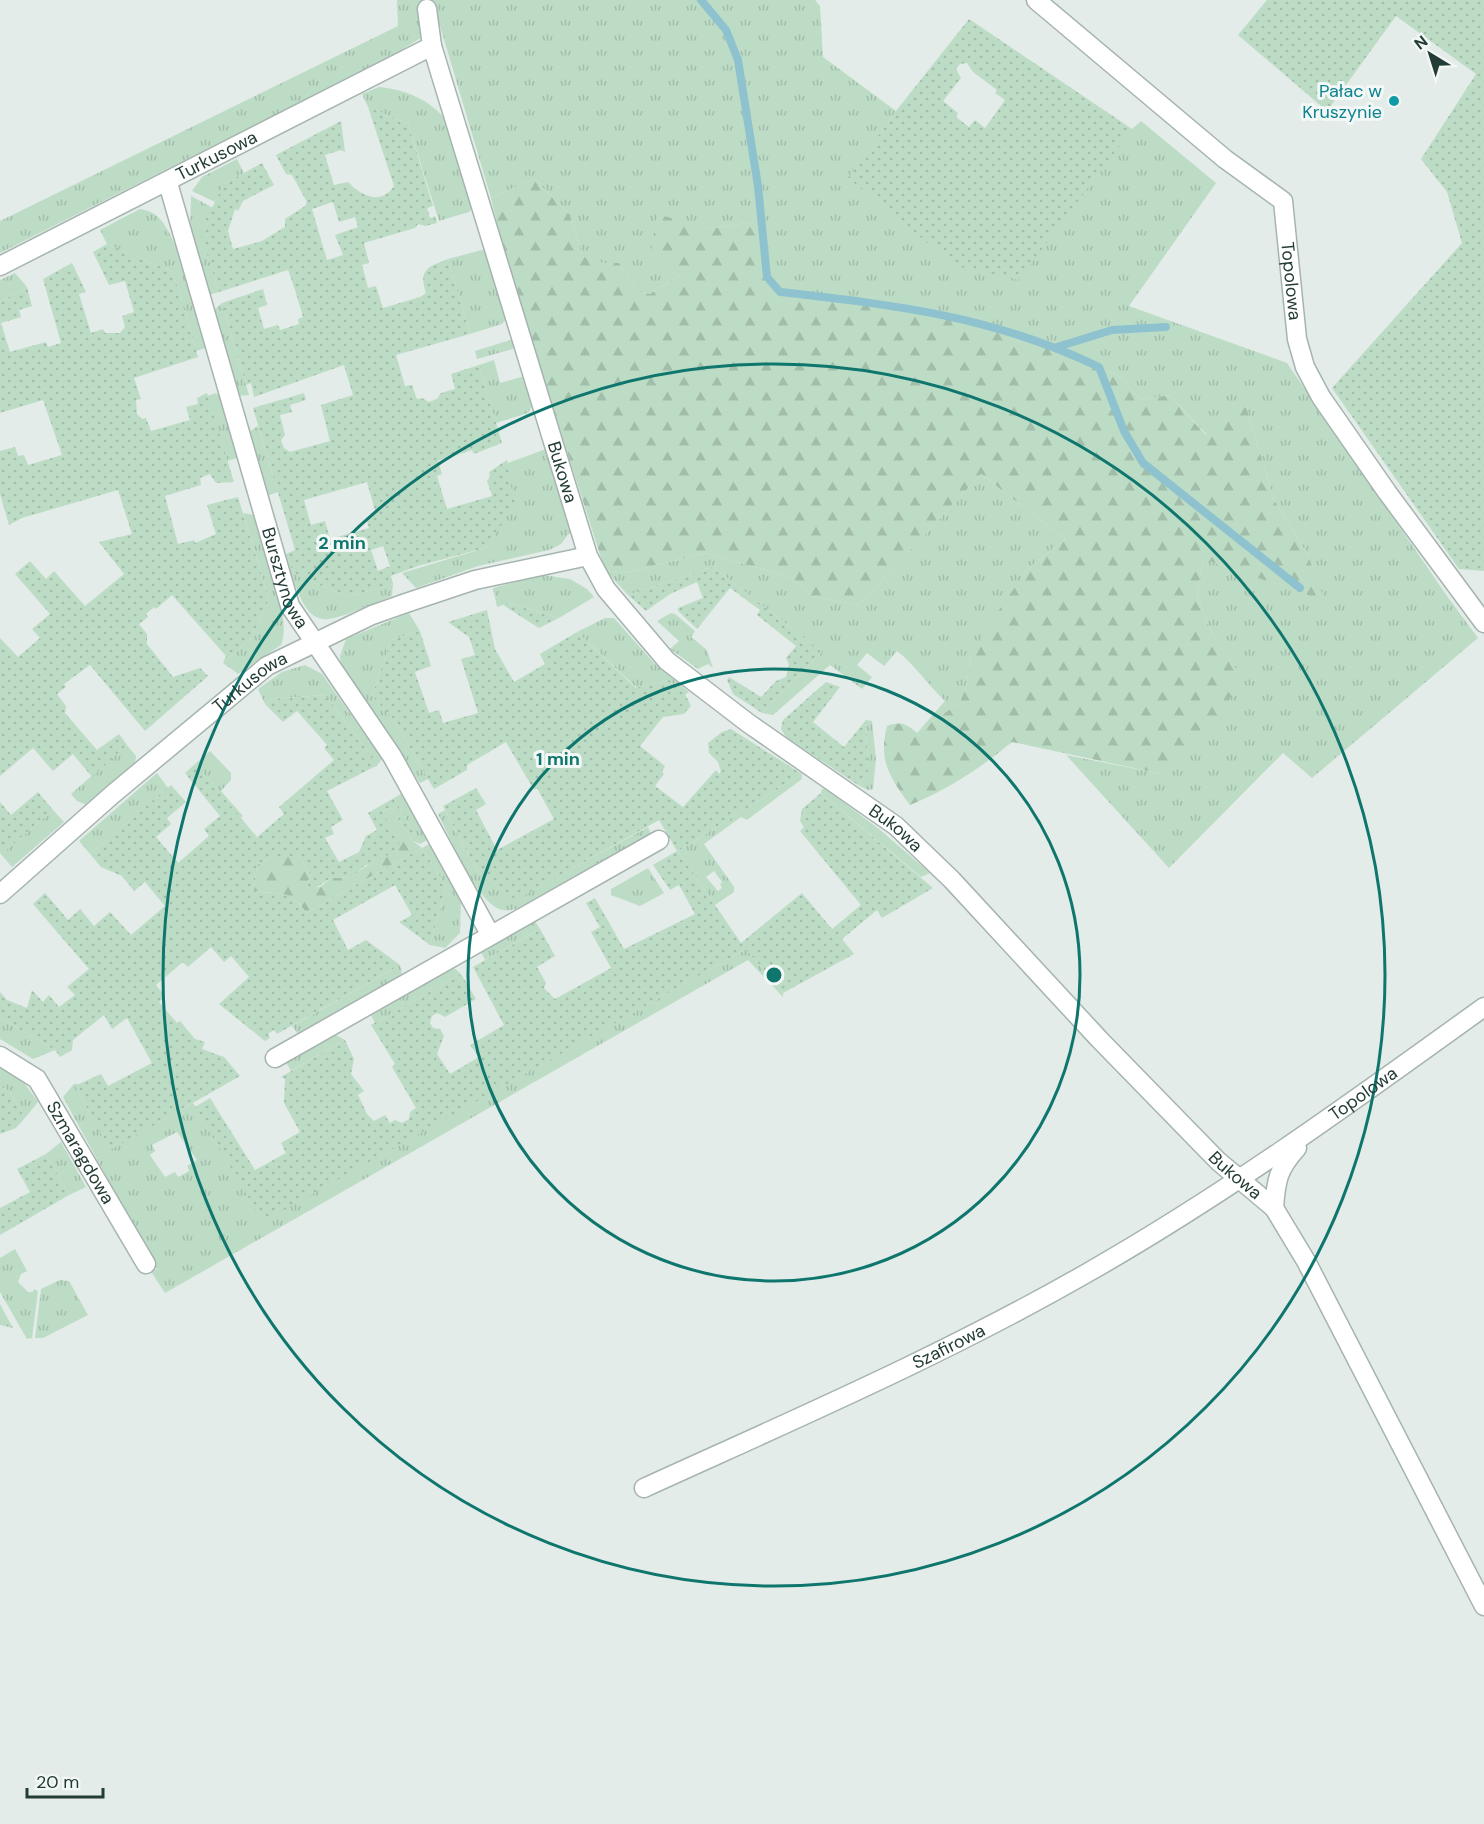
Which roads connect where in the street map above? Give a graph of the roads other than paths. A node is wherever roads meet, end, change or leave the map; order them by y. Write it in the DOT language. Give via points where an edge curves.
graph roads {
  1 [pos="1036,0"];
  2 [pos="427,9"];
  3 [pos="432,46"];
  4 [pos="168,183"];
  5 [pos="0,266"];
  6 [pos="588,556"];
  7 [pos="1484,623"];
  8 [pos="312,642"];
  9 [pos="658,840"];
  10 [pos="0,894"];
  11 [pos="490,934"];
  12 [pos="1484,1007"];
  13 [pos="0,1056"];
  14 [pos="275,1058"];
  15 [pos="1317,1127"];
  16 [pos="1239,1178"];
  17 [pos="1274,1208"];
  18 [pos="146,1264"];
  19 [pos="644,1488"];
  20 [pos="1484,1606"];
  1 -- 7 [label="street, Topolowa" via="1225,159 1283,201 1297,339 1305,367 1321,397 1387,492"];
  2 -- 3 [label="street, Bukowa"];
  3 -- 4 [label="street, Turkusowa"];
  3 -- 6 [label="street, Bukowa"];
  4 -- 5 [label="street, Turkusowa"];
  4 -- 8 [label="street, Bursztynowa" via="290,606"];
  6 -- 8 [label="street, Turkusowa" via="476,579 372,615"];
  6 -- 16 [label="street, Bukowa" via="606,589 667,662 896,826 963,891 1218,1161"];
  8 -- 10 [label="street, Turkusowa" via="267,666"];
  8 -- 11 [label="street, Bursztynowa" via="392,756"];
  9 -- 11 [label="street"];
  11 -- 14 [label="street"];
  12 -- 15 [label="street, Topolowa"];
  13 -- 18 [label="street, Szmaragdowa" via="37,1079"];
  15 -- 16 [label="street, Topolowa"];
  15 -- 17 [label="street" via="1283,1163 1277,1177"];
  16 -- 17 [label="street, Bukowa"];
  16 -- 19 [label="street, Szafirowa" via="1089,1273 985,1330"];
  17 -- 20 [label="street, Bukowa" via="1306,1261"];
}
